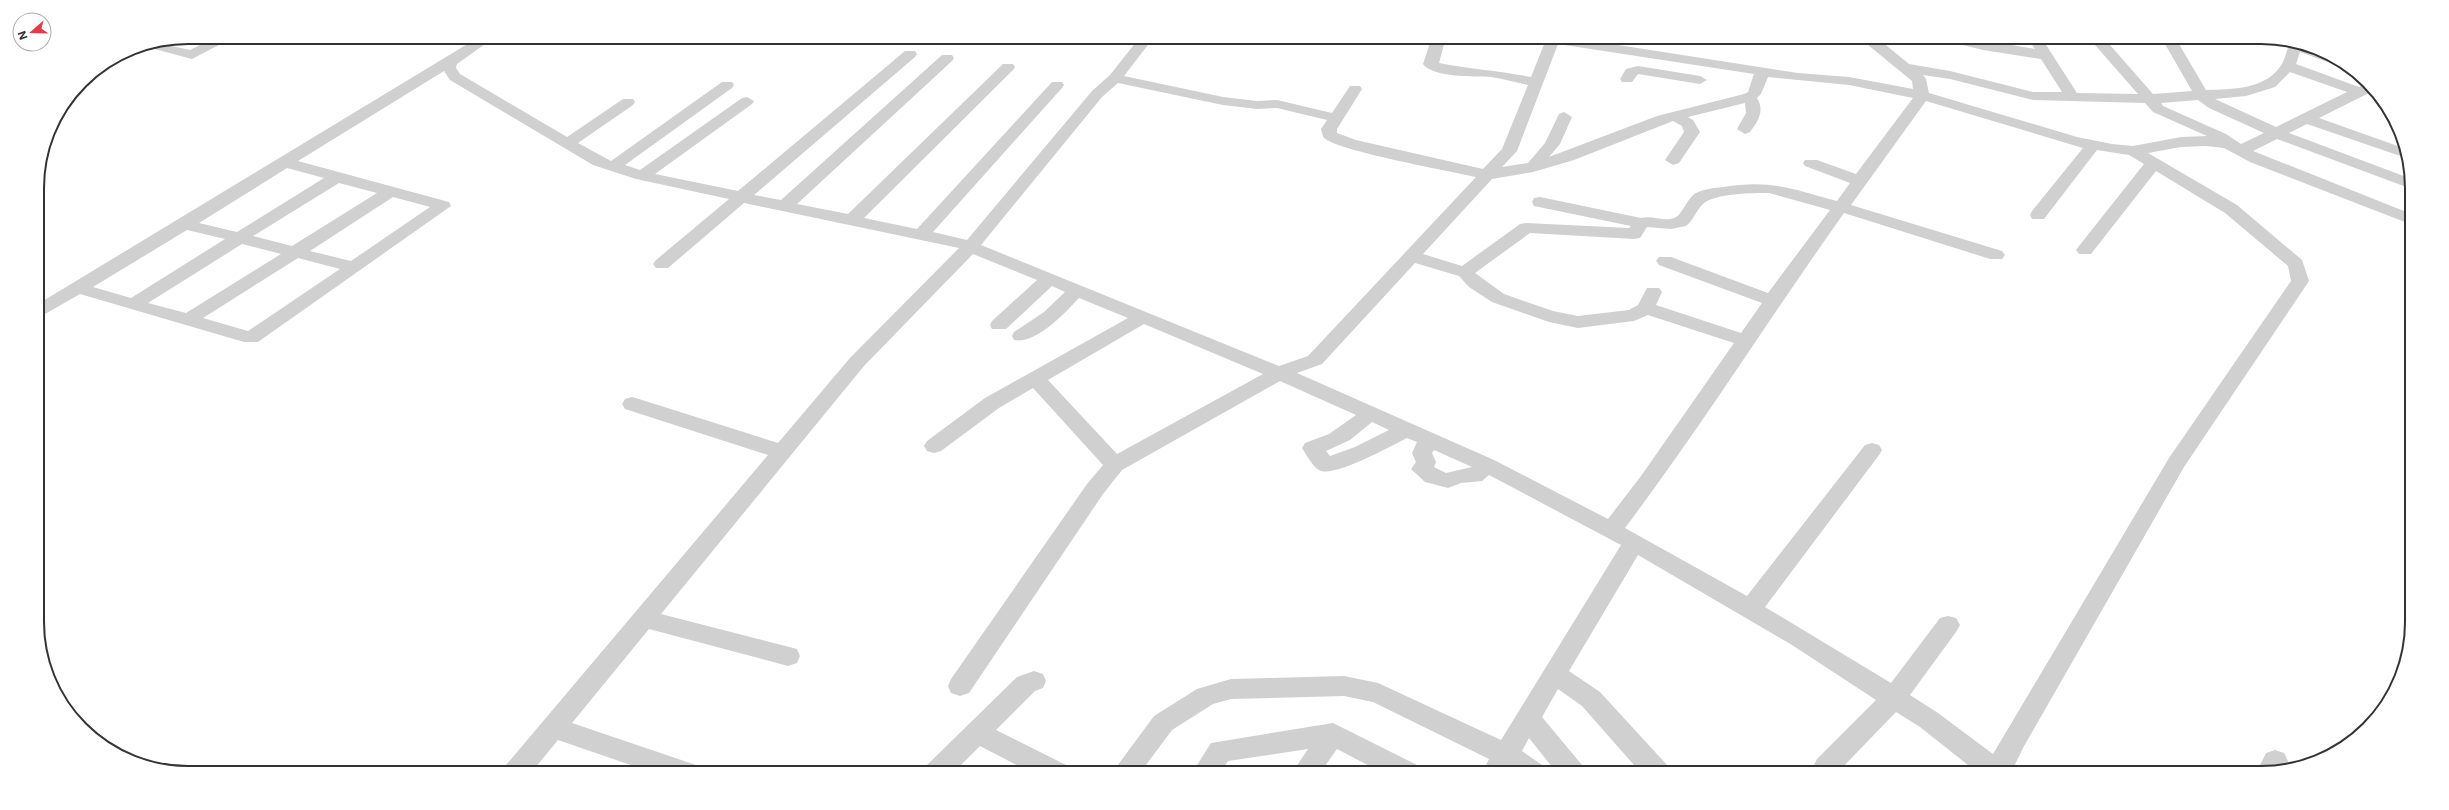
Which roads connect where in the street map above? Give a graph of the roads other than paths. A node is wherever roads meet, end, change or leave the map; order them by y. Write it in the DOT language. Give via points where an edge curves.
graph roads {
  1 [pos="213,44"];
  2 [pos="477,44"];
  3 [pos="1142,44"];
  4 [pos="1437,44"];
  5 [pos="1547,44"];
  6 [pos="1585,44"];
  7 [pos="1642,44"];
  8 [pos="1874,44"];
  9 [pos="1975,44"];
  10 [pos="2038,44"];
  11 [pos="2102,44"];
  12 [pos="2172,44"];
  13 [pos="158,47"];
  14 [pos="2294,48"];
  15 [pos="1638,53"];
  16 [pos="910,54"];
  17 [pos="2045,55"];
  18 [pos="456,57"];
  19 [pos="947,58"];
  20 [pos="1692,62"];
  21 [pos="2288,66"];
  22 [pos="1008,67"];
  23 [pos="1905,68"];
  24 [pos="1762,72"];
  25 [pos="1685,77"];
  26 [pos="1115,78"];
  27 [pos="1627,79"];
  28 [pos="1700,80"];
  29 [pos="1536,82"];
  30 [pos="727,85"];
  31 [pos="1057,85"];
  32 [pos="1355,89"];
  33 [pos="2366,89"];
  34 [pos="1922,96"];
  35 [pos="2201,96"];
  36 [pos="1749,97"];
  37 [pos="2072,97"];
  38 [pos="2149,99"];
  39 [pos="747,100"];
  40 [pos="628,102"];
  41 [pos="1676,116"];
  42 [pos="1564,117"];
  43 [pos="1336,118"];
  44 [pos="2305,118"];
  45 [pos="1745,129"];
  46 [pos="2276,133"];
  47 [pos="566,144"];
  48 [pos="2093,145"];
  49 [pos="2133,150"];
  50 [pos="2240,151"];
  51 [pos="2400,152"];
  52 [pos="1673,160"];
  53 [pos="286,163"];
  54 [pos="1810,163"];
  55 [pos="2153,164"];
  56 [pos="614,166"];
  57 [pos="1533,167"];
  58 [pos="642,176"];
  59 [pos="1487,176"];
  60 [pos="337,177"];
  61 [pos="1859,181"];
  62 [pos="2405,181"];
  63 [pos="390,192"];
  64 [pos="740,196"];
  65 [pos="1540,202"];
  66 [pos="785,206"];
  67 [pos="1840,207"];
  68 [pos="2038,215"];
  69 [pos="2405,217"];
  70 [pos="852,220"];
  71 [pos="184,224"];
  72 [pos="921,235"];
  73 [pos="1634,235"];
  74 [pos="239,238"];
  75 [pos="971,246"];
  76 [pos="2086,250"];
  77 [pos="295,252"];
  78 [pos="1996,255"];
  79 [pos="1412,256"];
  80 [pos="1665,261"];
  81 [pos="662,264"];
  82 [pos="354,268"];
  83 [pos="1466,272"];
  84 [pos="1050,279"];
  85 [pos="77,288"];
  86 [pos="1077,290"];
  87 [pos="1772,301"];
  88 [pos="133,304"];
  89 [pos="44,308"];
  90 [pos="1143,317"];
  91 [pos="188,320"];
  92 [pos="999,325"];
  93 [pos="1021,336"];
  94 [pos="1744,340"];
  95 [pos="1279,373"];
  96 [pos="1035,378"];
  97 [pos="632,404"];
  98 [pos="1370,413"];
  99 [pos="1406,430"];
  100 [pos="1429,440"];
  101 [pos="934,446"];
  102 [pos="1872,450"];
  103 [pos="783,452"];
  104 [pos="1115,465"];
  105 [pos="1487,465"];
  106 [pos="1611,530"];
  107 [pos="1634,542"];
  108 [pos="1750,609"];
  109 [pos="645,619"];
  110 [pos="1948,625"];
  111 [pos="788,656"];
  112 [pos="1555,674"];
  113 [pos="1034,681"];
  114 [pos="960,686"];
  115 [pos="1894,698"];
  116 [pos="1528,718"];
  117 [pos="554,728"];
  118 [pos="977,732"];
  119 [pos="1333,734"];
  120 [pos="1501,764"];
  121 [pos="521,766"];
  122 [pos="667,766"];
  123 [pos="943,766"];
  124 [pos="1043,766"];
  125 [pos="1130,766"];
  126 [pos="1210,766"];
  127 [pos="1310,766"];
  128 [pos="1389,766"];
  129 [pos="1567,766"];
  130 [pos="1652,766"];
  131 [pos="1827,766"];
  132 [pos="1989,766"];
  133 [pos="2001,766"];
  1 -- 13 [label="street" via="192,55"];
  2 -- 18 [label="street"];
  3 -- 26 [label="street"];
  4 -- 29 [label="street" via="1430,64 1435,67 1470,73 1491,73"];
  5 -- 29 [label="street"];
  6 -- 15 [label="street"];
  7 -- 15 [label="street"];
  8 -- 23 [label="street"];
  9 -- 17 [label="street"];
  10 -- 17 [label="street"];
  11 -- 38 [label="street"];
  12 -- 35 [label="street"];
  14 -- 21 [label="street"];
  15 -- 20 [label="street"];
  16 -- 64 [label="street"];
  17 -- 37 [label="street"];
  18 -- 47 [label="street" via="450,62 449,68 455,77"];
  18 -- 53 [label="street"];
  19 -- 66 [label="street"];
  20 -- 24 [label="street"];
  20 -- 25 [label="street"];
  21 -- 33 [label="street"];
  21 -- 35 [label="street" via="2270,84 2246,92"];
  22 -- 70 [label="street"];
  23 -- 34 [label="street" via="1919,78"];
  23 -- 37 [label="street" via="2033,96"];
  24 -- 34 [label="street" via="1849,82"];
  24 -- 36 [label="street" via="1754,94"];
  25 -- 27 [label="street" via="1638,70 1631,72"];
  25 -- 28 [label="street"];
  26 -- 43 [label="street" via="1223,101 1257,105 1277,104"];
  26 -- 75 [label="street" via="1098,94"];
  29 -- 59 [label="street" via="1509,152"];
  30 -- 56 [label="street"];
  31 -- 72 [label="street"];
  32 -- 43 [label="street"];
  33 -- 44 [label="street"];
  34 -- 48 [label="street"];
  34 -- 61 [label="street"];
  35 -- 38 [label="street"];
  35 -- 46 [label="street"];
  36 -- 41 [label="street"];
  36 -- 45 [label="street" via="1755,114"];
  37 -- 38 [label="street"];
  38 -- 50 [label="street" via="2158,109 2221,137"];
  39 -- 58 [label="street"];
  40 -- 47 [label="street"];
  41 -- 52 [label="street" via="1688,123 1692,132"];
  41 -- 57 [label="street" via="1636,128 1568,157"];
  42 -- 57 [label="street" via="1552,144"];
  43 -- 59 [label="street" via="1329,128 1330,135 1340,140"];
  44 -- 46 [label="street"];
  44 -- 51 [label="street"];
  46 -- 50 [label="street"];
  46 -- 62 [label="street"];
  47 -- 56 [label="street" via="600,162"];
  48 -- 49 [label="street"];
  48 -- 68 [label="street"];
  49 -- 50 [label="street" via="2181,142 2206,141 2228,144"];
  49 -- 55 [label="street"];
  50 -- 69 [label="street"];
  53 -- 60 [label="street"];
  53 -- 71 [label="street"];
  54 -- 61 [label="street"];
  55 -- 76 [label="street"];
  55 -- 133 [label="street" via="2231,209 2260,232 2296,264 2300,281 2176,463 2014,740"];
  56 -- 58 [label="street"];
  57 -- 59 [label="street"];
  58 -- 64 [label="street"];
  59 -- 79 [label="street"];
  60 -- 63 [label="street"];
  60 -- 74 [label="street"];
  61 -- 67 [label="street"];
  63 -- 77 [label="street"];
  63 -- 82 [label="street" via="443,206"];
  64 -- 66 [label="street"];
  64 -- 81 [label="street"];
  65 -- 73 [label="street"];
  66 -- 70 [label="street"];
  67 -- 73 [label="street" via="1771,188 1724,191 1694,202 1687,210 1685,219 1680,222 1652,220"];
  67 -- 78 [label="street"];
  67 -- 87 [label="street"];
  70 -- 72 [label="street"];
  71 -- 74 [label="street"];
  71 -- 85 [label="street"];
  72 -- 75 [label="street"];
  73 -- 83 [label="street" via="1612,231 1526,228"];
  74 -- 77 [label="street"];
  74 -- 88 [label="street"];
  75 -- 84 [label="street"];
  75 -- 103 [label="street" via="857,362"];
  77 -- 82 [label="street"];
  77 -- 91 [label="street"];
  79 -- 83 [label="street"];
  79 -- 95 [label="street" via="1315,360"];
  80 -- 87 [label="street"];
  82 -- 91 [label="street" via="252,338"];
  83 -- 94 [label="street" via="1475,283 1498,298 1549,316 1578,322 1619,318 1634,315 1650,300"];
  84 -- 86 [label="street"];
  84 -- 92 [label="street"];
  85 -- 88 [label="street"];
  85 -- 89 [label="street"];
  86 -- 90 [label="street"];
  86 -- 93 [label="street" via="1051,316"];
  87 -- 94 [label="street"];
  88 -- 91 [label="street"];
  90 -- 95 [label="street"];
  90 -- 96 [label="street"];
  94 -- 106 [label="street" via="1648,481"];
  95 -- 98 [label="street"];
  95 -- 104 [label="street"];
  96 -- 101 [label="street" via="992,403"];
  96 -- 104 [label="street"];
  97 -- 103 [label="street"];
  98 -- 99 [label="street"];
  98 -- 99 [label="street" via="1352,431 1328,444 1312,448 1326,465 1362,452"];
  99 -- 100 [label="street"];
  100 -- 105 [label="street"];
  100 -- 105 [label="street" via="1422,453 1426,462 1422,469 1433,477 1448,481 1458,476 1475,476"];
  102 -- 108 [label="street"];
  103 -- 109 [label="street"];
  104 -- 114 [label="street" via="1095,489"];
  105 -- 106 [label="street"];
  106 -- 107 [label="street"];
  107 -- 108 [label="street"];
  107 -- 112 [label="street"];
  108 -- 115 [label="street"];
  109 -- 111 [label="street"];
  109 -- 117 [label="street"];
  110 -- 115 [label="street"];
  112 -- 116 [label="street"];
  112 -- 130 [label="street" via="1591,699"];
  113 -- 118 [label="street" via="1026,684"];
  115 -- 131 [label="street"];
  115 -- 132 [label="street" via="1929,720"];
  116 -- 120 [label="street"];
  116 -- 129 [label="street"];
  117 -- 121 [label="street"];
  117 -- 122 [label="street"];
  118 -- 123 [label="street"];
  118 -- 124 [label="street"];
  119 -- 126 [label="street" via="1220,751"];
  119 -- 127 [label="street"];
  119 -- 128 [label="street"];
  120 -- 125 [label="street" via="1378,693 1344,686 1231,689 1206,696 1163,723"];
}
